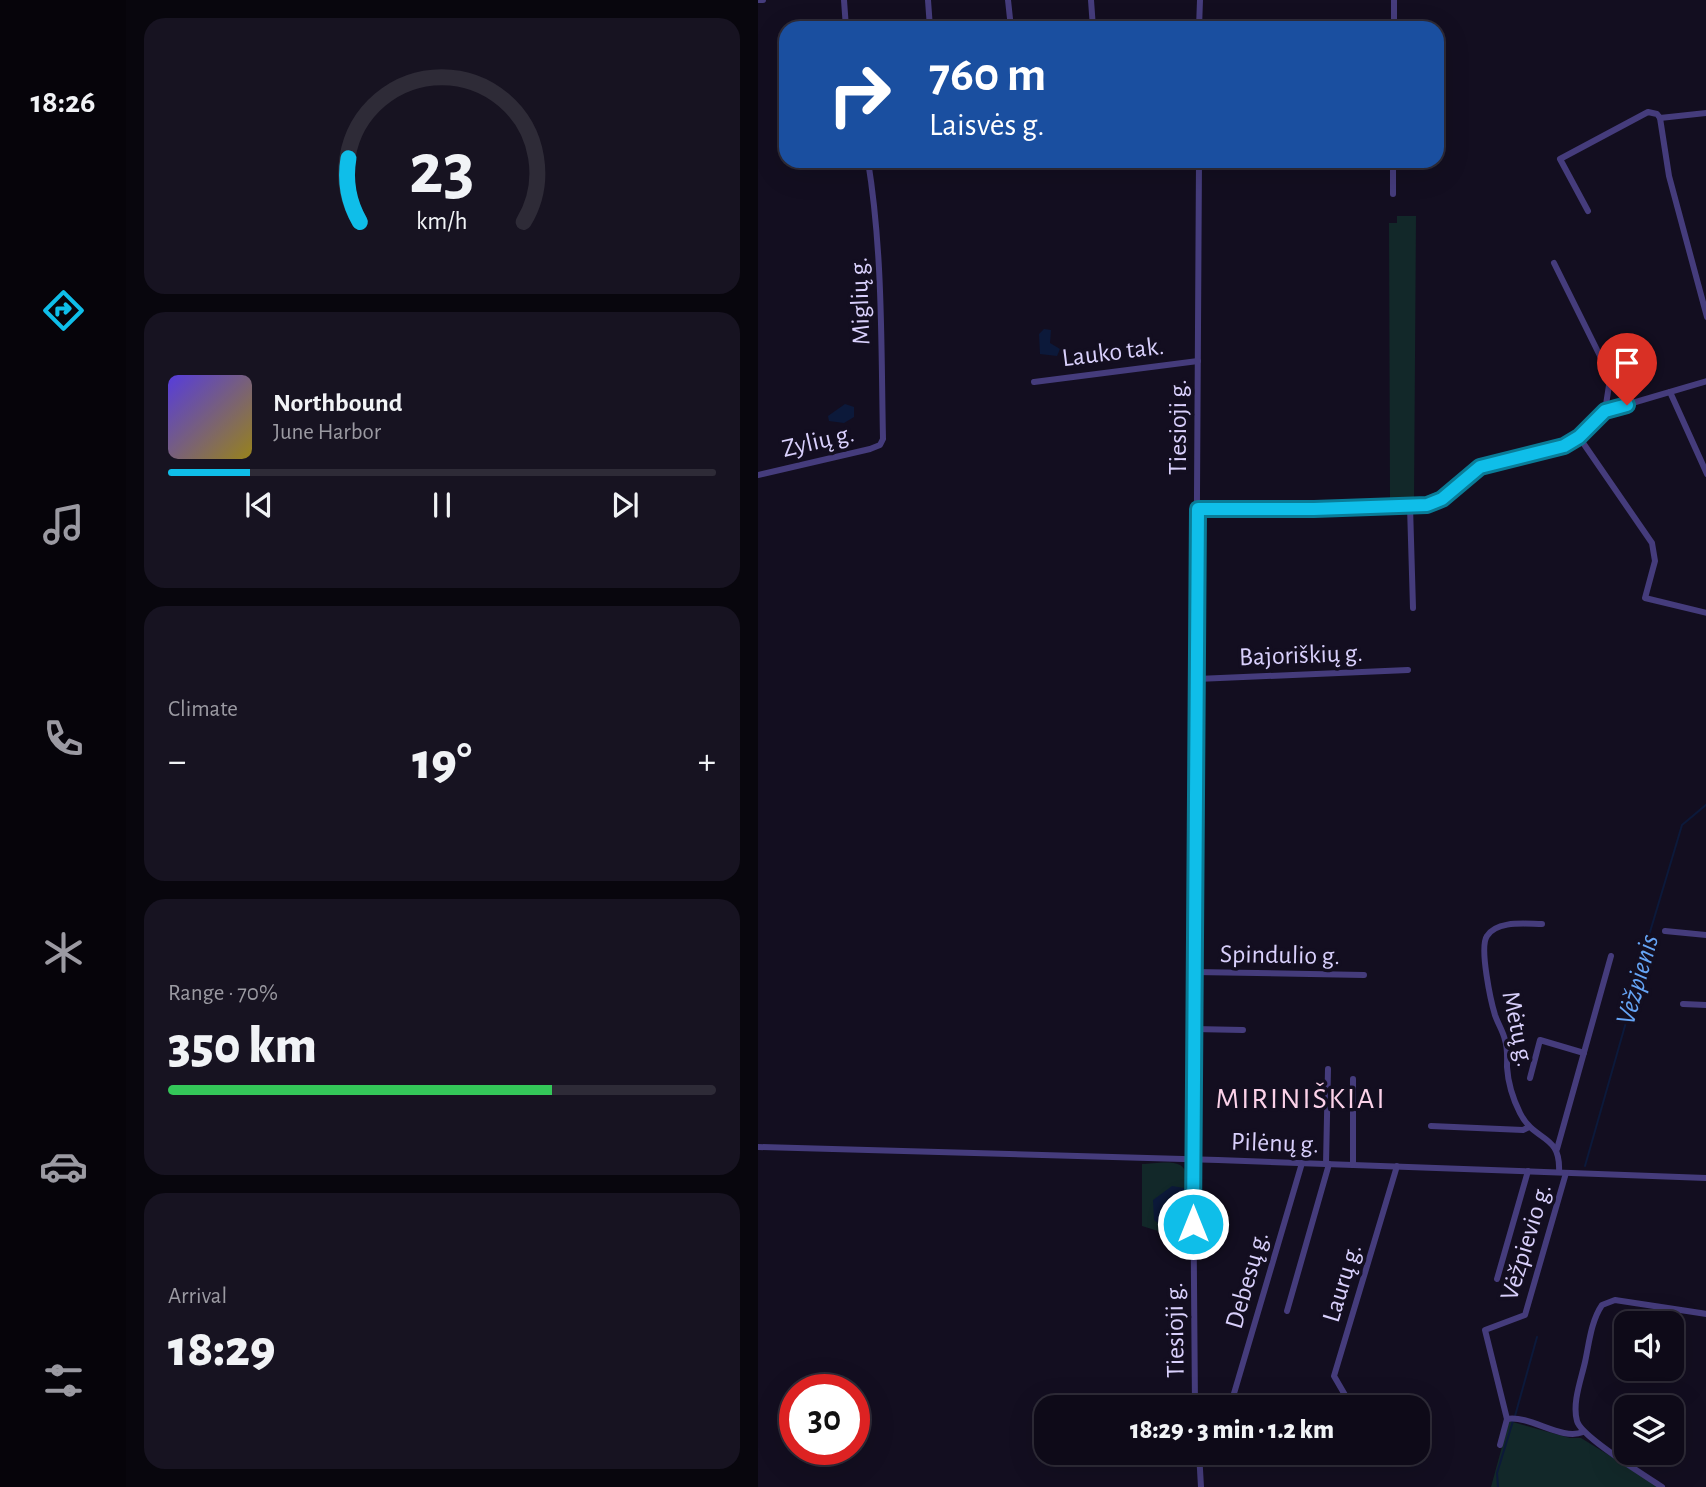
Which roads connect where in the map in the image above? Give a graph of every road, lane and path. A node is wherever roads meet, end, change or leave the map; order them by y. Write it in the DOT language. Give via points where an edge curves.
graph roads {
  1 [pos="844,0"];
  2 [pos="928,0"];
  3 [pos="1008,0"];
  4 [pos="1091,0"];
  5 [pos="1200,0"];
  6 [pos="1394,0"];
  7 [pos="846,21"];
  8 [pos="930,21"];
  9 [pos="1010,21"];
  10 [pos="1092,21"];
  11 [pos="1199,21"];
  12 [pos="1394,21"];
  13 [pos="1706,113"];
  14 [pos="1660,118"];
  15 [pos="869,168"];
  16 [pos="1199,168"];
  17 [pos="1393,168"];
  18 [pos="1393,194"];
  19 [pos="1588,211"];
  20 [pos="1554,264"];
  21 [pos="1706,317"];
  22 [pos="1198,361"];
  23 [pos="1706,381"];
  24 [pos="1034,383"];
  25 [pos="1670,392"];
  26 [pos="1605,411"];
  27 [pos="1579,437"];
  28 [pos="883,439"];
  29 [pos="1706,474"];
  30 [pos="758,475"];
  31 [pos="1410,506"];
  32 [pos="1198,509"];
  33 [pos="1412,608"];
  34 [pos="1706,613"];
  35 [pos="1408,670"];
  36 [pos="1197,679"];
  37 [pos="1542,924"];
  38 [pos="1665,932"];
  39 [pos="1706,935"];
  40 [pos="1611,956"];
  41 [pos="1195,972"];
  42 [pos="1364,975"];
  43 [pos="1683,1004"];
  44 [pos="1706,1005"];
  45 [pos="1194,1028"];
  46 [pos="1243,1030"];
  47 [pos="1584,1052"];
  48 [pos="1328,1069"];
  49 [pos="1530,1078"];
  50 [pos="1353,1079"];
  51 [pos="1431,1126"];
  52 [pos="1529,1127"];
  53 [pos="758,1147"];
  54 [pos="1557,1149"];
  55 [pos="1193,1160"];
  56 [pos="1302,1163"];
  57 [pos="1328,1164"];
  58 [pos="1353,1165"];
  59 [pos="1397,1166"];
  60 [pos="1529,1171"];
  61 [pos="1562,1172"];
  62 [pos="1706,1178"];
  63 [pos="1497,1279"];
  64 [pos="1287,1311"];
  65 [pos="1706,1314"];
  66 [pos="1195,1395"];
  67 [pos="1234,1395"];
  68 [pos="1345,1395"];
  69 [pos="1507,1419"];
  70 [pos="1583,1432"];
  71 [pos="1500,1445"];
  72 [pos="1200,1465"];
  73 [pos="1201,1487"];
  74 [pos="1662,1487"];
  1 -- 7 [label="street"];
  2 -- 8 [label="street"];
  3 -- 9 [label="street"];
  4 -- 10 [label="street"];
  5 -- 11 [label="street"];
  6 -- 12 [label="street"];
  13 -- 14 [label="street"];
  14 -- 19 [label="street" via="1648,111 1560,159"];
  14 -- 21 [label="street" via="1669,176"];
  15 -- 28 [label="street, Miglių g." via="879,282"];
  16 -- 22 [label="street, Tiesioji g."];
  17 -- 18 [label="street"];
  20 -- 26 [label="street" via="1608,372"];
  22 -- 24 [label="street, Lauko tak."];
  22 -- 32 [label="street, Tiesioji g."];
  23 -- 25 [label="street"];
  25 -- 26 [label="street"];
  25 -- 29 [label="street"];
  26 -- 27 [label="street"];
  27 -- 31 [label="street" via="1552,451 1480,467 1442,499"];
  27 -- 34 [label="street" via="1652,543 1655,561 1645,598"];
  28 -- 30 [label="street, Zylių g." via="870,449"];
  31 -- 32 [label="street"];
  31 -- 33 [label="street"];
  32 -- 36 [label="street, Tiesioji g."];
  35 -- 36 [label="street, Bajoriškių g."];
  36 -- 41 [label="street, Tiesioji g."];
  37 -- 52 [label="street, Mėtų g." via="1497,928 1487,935 1483,949 1494,1014 1507,1048 1511,1091"];
  38 -- 39 [label="street"];
  40 -- 47 [label="street"];
  41 -- 42 [label="street, Spindulio g."];
  41 -- 45 [label="street, Tiesioji g."];
  43 -- 44 [label="street"];
  45 -- 46 [label="street"];
  45 -- 55 [label="street, Tiesioji g."];
  47 -- 49 [label="street" via="1540,1040"];
  47 -- 54 [label="street"];
  48 -- 57 [label="street"];
  50 -- 58 [label="street"];
  51 -- 52 [label="street"];
  52 -- 54 [label="street, Mėtų g."];
  53 -- 55 [label="street, Pilėnų g."];
  54 -- 61 [label="street"];
  55 -- 56 [label="street, Pilėnų g."];
  55 -- 66 [label="street, Tiesioji g."];
  56 -- 57 [label="street, Pilėnų g."];
  56 -- 67 [label="street, Debesų g."];
  57 -- 58 [label="street, Pilėnų g."];
  57 -- 64 [label="street"];
  58 -- 59 [label="street, Pilėnų g."];
  59 -- 60 [label="street, Pilėnų g."];
  59 -- 68 [label="street, Laurų g." via="1334,1376"];
  60 -- 61 [label="street, Pilėnų g."];
  60 -- 63 [label="street"];
  61 -- 62 [label="street, Pilėnų g."];
  61 -- 69 [label="street, Vėžpievio g." via="1525,1315 1485,1330"];
  65 -- 70 [label="street" via="1615,1300 1602,1306 1576,1400 1576,1420"];
  69 -- 70 [label="street" via="1572,1435"];
  69 -- 71 [label="street"];
  70 -- 74 [label="street"];
  72 -- 73 [label="street"];
}
